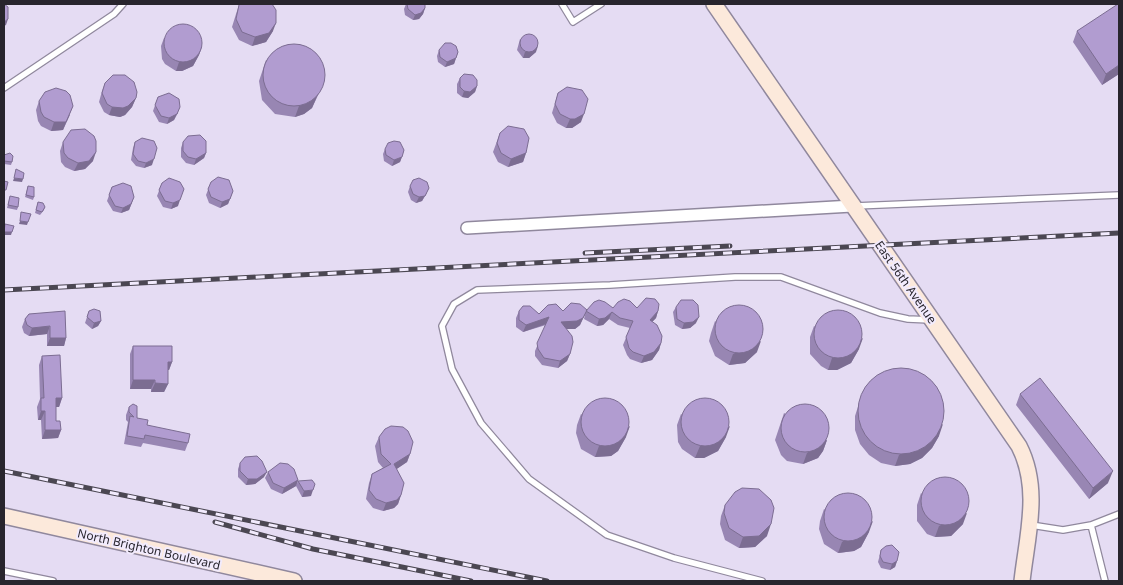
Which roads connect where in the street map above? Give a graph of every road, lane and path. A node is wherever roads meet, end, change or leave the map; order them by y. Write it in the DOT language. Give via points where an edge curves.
graph roads {
  1 [pos="123,4"];
  2 [pos="562,4"];
  3 [pos="601,4"];
  4 [pos="714,4"];
  5 [pos="4,88"];
  6 [pos="1119,195"];
  7 [pos="852,206"];
  8 [pos="467,228"];
  9 [pos="932,320"];
  10 [pos="1119,514"];
  11 [pos="4,516"];
  12 [pos="1029,524"];
  13 [pos="1091,525"];
  14 [pos="4,571"];
  15 [pos="53,581"];
  16 [pos="294,581"];
  17 [pos="762,581"];
  18 [pos="1022,581"];
  19 [pos="1105,581"];
  1 -- 5 [label="lane" via="114,14"];
  2 -- 3 [label="lane" via="573,22"];
  4 -- 7 [label="main road, East 56th Avenue"];
  6 -- 7 [label="lane"];
  7 -- 8 [label="street"];
  7 -- 9 [label="main road, East 56th Avenue"];
  9 -- 12 [label="main road, East 56th Avenue" via="1003,420 1024,456 1032,489"];
  9 -- 17 [label="lane" via="880,313 781,277 477,290 454,304 442,326 452,369 481,423 529,479 607,535 674,558"];
  10 -- 13 [label="lane"];
  11 -- 16 [label="main road, North Brighton Boulevard"];
  12 -- 13 [label="lane" via="1063,530"];
  12 -- 18 [label="main road, East 56th Avenue"];
  13 -- 19 [label="lane"];
  14 -- 15 [label="lane"];
}
